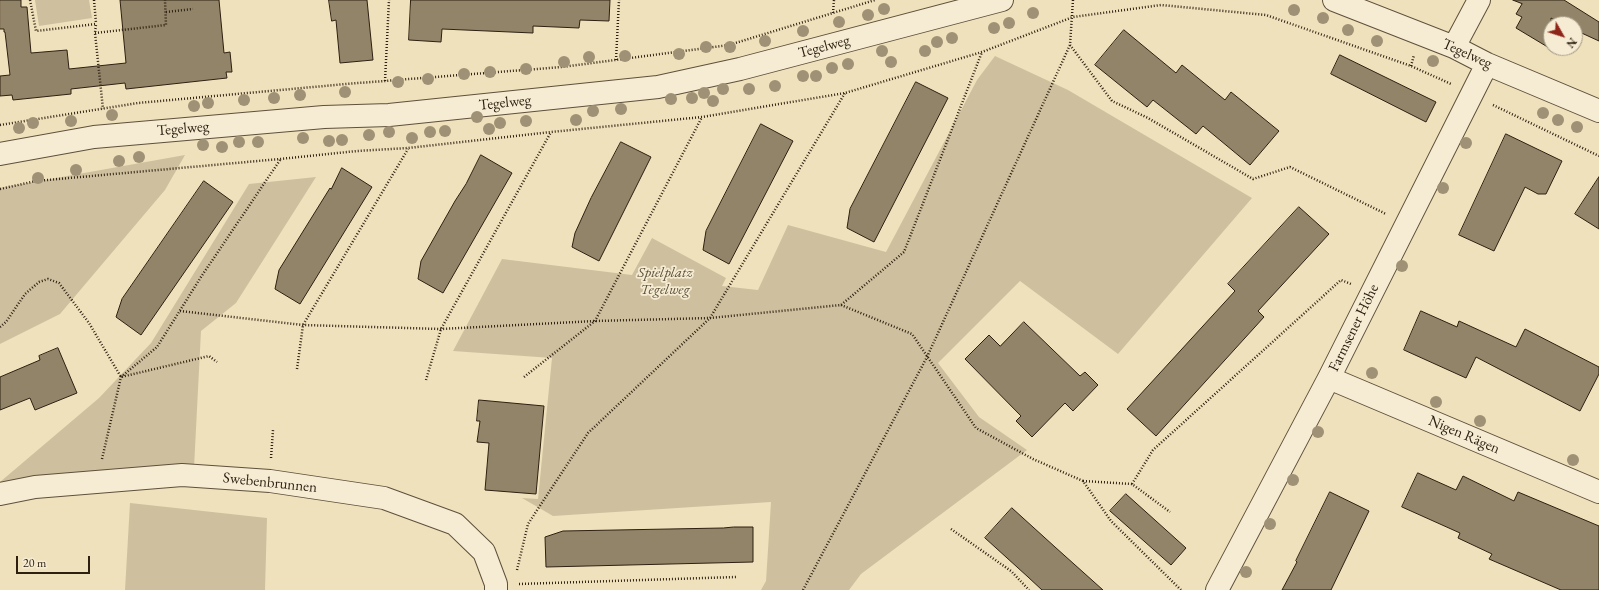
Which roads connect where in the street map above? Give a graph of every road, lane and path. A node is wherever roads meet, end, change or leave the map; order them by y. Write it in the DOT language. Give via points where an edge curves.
graph roads {
  1 [pos="30,0"];
  2 [pos="94,0"];
  3 [pos="165,0"];
  4 [pos="390,0"];
  5 [pos="619,0"];
  6 [pos="834,0"];
  7 [pos="875,0"];
  8 [pos="1002,0"];
  9 [pos="1073,0"];
  10 [pos="1479,0"];
  11 [pos="1341,1"];
  12 [pos="192,9"];
  13 [pos="166,12"];
  14 [pos="833,13"];
  15 [pos="1073,17"];
  16 [pos="96,24"];
  17 [pos="95,33"];
  18 [pos="1070,45"];
  19 [pos="1454,47"];
  20 [pos="982,52"];
  21 [pos="616,60"];
  22 [pos="1487,64"];
  23 [pos="385,81"];
  24 [pos="845,93"];
  25 [pos="1472,94"];
  26 [pos="103,109"];
  27 [pos="1599,111"];
  28 [pos="702,117"];
  29 [pos="0,125"];
  30 [pos="551,132"];
  31 [pos="408,148"];
  32 [pos="0,154"];
  33 [pos="1599,156"];
  34 [pos="280,159"];
  35 [pos="0,189"];
  36 [pos="1406,224"];
  37 [pos="1372,294"];
  38 [pos="841,304"];
  39 [pos="180,311"];
  40 [pos="710,318"];
  41 [pos="594,321"];
  42 [pos="303,325"];
  43 [pos="0,327"];
  44 [pos="441,329"];
  45 [pos="927,357"];
  46 [pos="217,362"];
  47 [pos="297,370"];
  48 [pos="120,377"];
  49 [pos="524,377"];
  50 [pos="1329,378"];
  51 [pos="426,380"];
  52 [pos="96,481"];
  53 [pos="1083,481"];
  54 [pos="1132,484"];
  55 [pos="1599,492"];
  56 [pos="0,494"];
  57 [pos="1170,512"];
  58 [pos="951,529"];
  59 [pos="736,577"];
  60 [pos="496,587"];
  61 [pos="803,590"];
  62 [pos="1028,590"];
  63 [pos="1181,590"];
  64 [pos="1217,590"];
  1 -- 16 [label="path" via="36,31"];
  2 -- 16 [label="path"];
  3 -- 13 [label="path"];
  4 -- 23 [label="path"];
  5 -- 21 [label="path"];
  6 -- 14 [label="path, Tegelweg"];
  7 -- 14 [label="path"];
  8 -- 32 [label="street, Tegelweg" via="740,69 658,87 389,115 324,117 94,137"];
  9 -- 15 [label="path"];
  10 -- 19 [label="street"];
  11 -- 19 [label="street, Tegelweg"];
  12 -- 13 [label="path"];
  13 -- 17 [label="path" via="166,25"];
  14 -- 21 [label="path" via="729,45"];
  15 -- 18 [label="path"];
  15 -- 20 [label="path"];
  15 -- 25 [label="path" via="1161,5 1266,15 1410,66"];
  16 -- 17 [label="path"];
  17 -- 26 [label="path"];
  18 -- 36 [label="path" via="1112,101 1148,118 1252,179 1290,167"];
  18 -- 45 [label="path"];
  19 -- 22 [label="street, Tegelweg"];
  20 -- 24 [label="path"];
  20 -- 38 [label="path" via="904,252"];
  21 -- 23 [label="path" via="562,67"];
  22 -- 25 [label="street, Farmsener Höhe"];
  22 -- 27 [label="street, Tegelweg"];
  23 -- 26 [label="path" via="138,103"];
  24 -- 28 [label="path"];
  24 -- 40 [label="path"];
  25 -- 33 [label="path"];
  25 -- 36 [label="street, Farmsener Höhe"];
  26 -- 29 [label="path"];
  28 -- 30 [label="path"];
  28 -- 41 [label="path"];
  30 -- 31 [label="path"];
  30 -- 44 [label="path"];
  31 -- 34 [label="path"];
  31 -- 42 [label="path"];
  34 -- 35 [label="path" via="36,181"];
  34 -- 39 [label="path"];
  36 -- 37 [label="street, Farmsener Höhe"];
  37 -- 50 [label="street, Farmsener Höhe"];
  37 -- 54 [label="path" via="1342,280 1153,450"];
  38 -- 40 [label="path"];
  38 -- 45 [label="path" via="912,334"];
  39 -- 42 [label="path"];
  39 -- 48 [label="path" via="157,347"];
  40 -- 41 [label="path"];
  40 -- 60 [label="path" via="588,433 528,524 517,570"];
  41 -- 44 [label="path"];
  41 -- 49 [label="path"];
  42 -- 44 [label="path"];
  42 -- 47 [label="path"];
  43 -- 48 [label="path" via="25,294 39,282 48,279 59,283 89,323"];
  44 -- 51 [label="path"];
  45 -- 53 [label="path" via="976,428 1033,459"];
  45 -- 61 [label="path"];
  46 -- 48 [label="path" via="209,356"];
  48 -- 52 [label="path"];
  50 -- 55 [label="street, Nigen Rägen"];
  50 -- 64 [label="street, Farmsener Höhe"];
  52 -- 56 [label="street, Swebenbrunnen" via="35,487"];
  52 -- 60 [label="street, Swebenbrunnen" via="182,475 270,481 384,498 455,524 484,552"];
  53 -- 54 [label="path"];
  53 -- 63 [label="path" via="1111,521"];
  54 -- 57 [label="path"];
  58 -- 62 [label="path" via="1011,571"];
  59 -- 60 [label="path"];
}
